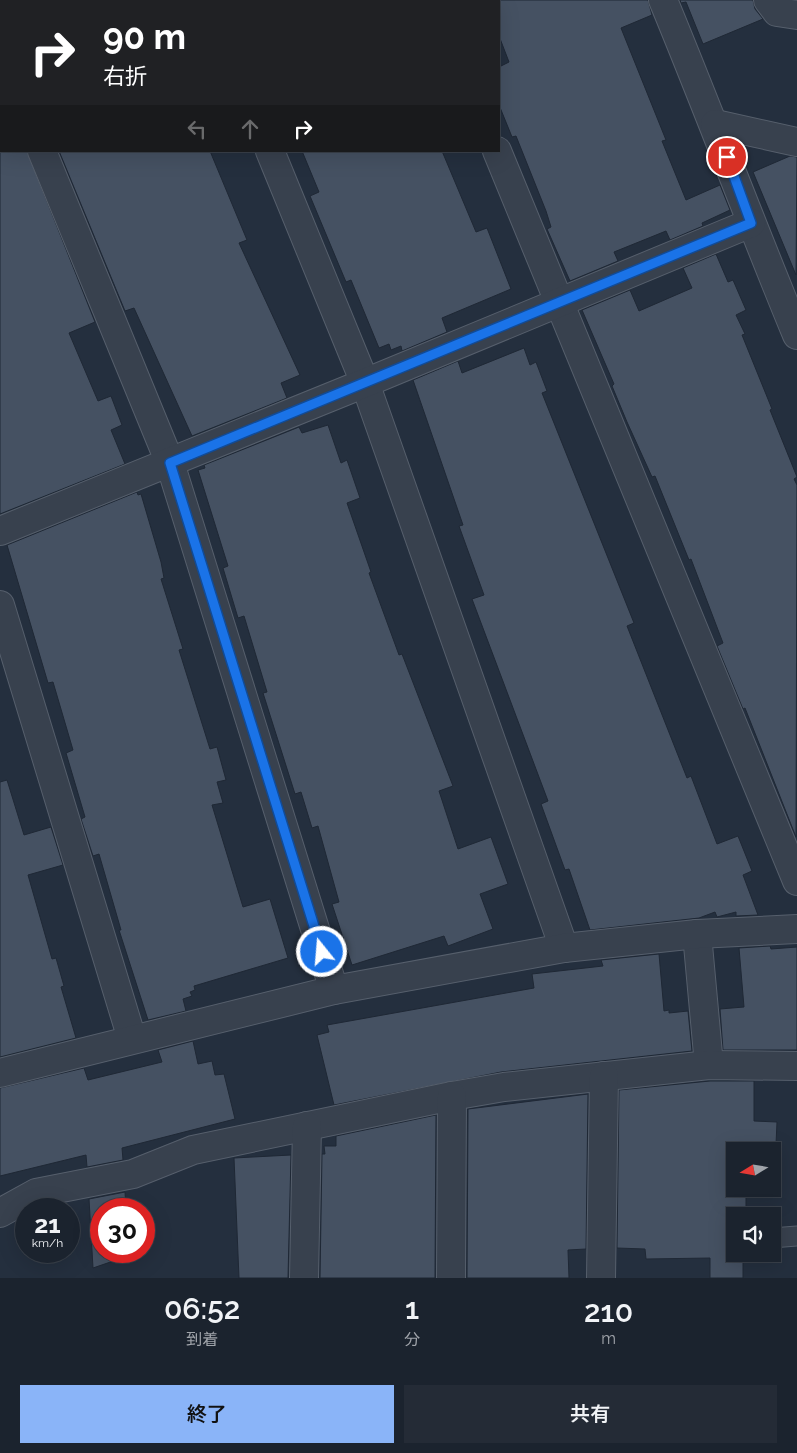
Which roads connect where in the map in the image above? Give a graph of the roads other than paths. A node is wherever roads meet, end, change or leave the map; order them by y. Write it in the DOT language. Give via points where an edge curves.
graph roads {
  1 [pos="663,0"];
  2 [pos="768,0"];
  3 [pos="797,15"];
  4 [pos="715,124"];
  5 [pos="797,142"];
  6 [pos="42,152"];
  7 [pos="270,152"];
  8 [pos="497,152"];
  9 [pos="751,223"];
  10 [pos="558,303"];
  11 [pos="797,335"];
  12 [pos="365,383"];
  13 [pos="170,463"];
  14 [pos="0,531"];
  15 [pos="0,605"];
  16 [pos="797,882"];
  17 [pos="797,929"];
  18 [pos="696,934"];
  19 [pos="564,948"];
  20 [pos="334,990"];
  21 [pos="132,1039"];
  22 [pos="709,1065"];
  23 [pos="797,1066"];
  24 [pos="0,1073"];
  25 [pos="604,1076"];
  26 [pos="452,1096"];
  27 [pos="306,1126"];
  28 [pos="0,1213"];
  29 [pos="797,1236"];
  30 [pos="781,1237"];
  31 [pos="304,1278"];
  32 [pos="451,1278"];
  33 [pos="601,1278"];
  1 -- 4 [label="street"];
  2 -- 3 [label="street" via="778,12"];
  4 -- 5 [label="street"];
  4 -- 9 [label="street"];
  6 -- 13 [label="street"];
  7 -- 12 [label="street"];
  8 -- 10 [label="street"];
  9 -- 10 [label="street"];
  9 -- 11 [label="street"];
  10 -- 12 [label="street"];
  10 -- 16 [label="street"];
  12 -- 13 [label="street"];
  12 -- 19 [label="street"];
  13 -- 14 [label="street"];
  13 -- 20 [label="street"];
  15 -- 21 [label="street"];
  17 -- 18 [label="street"];
  18 -- 19 [label="street"];
  18 -- 22 [label="street"];
  19 -- 20 [label="street"];
  20 -- 21 [label="street"];
  21 -- 24 [label="street"];
  22 -- 23 [label="street"];
  22 -- 25 [label="street"];
  25 -- 26 [label="street"];
  25 -- 33 [label="street"];
  26 -- 27 [label="street"];
  26 -- 32 [label="street"];
  27 -- 28 [label="street" via="194,1150 133,1174 36,1193"];
  27 -- 31 [label="street"];
  29 -- 30 [label="lane"];
}
